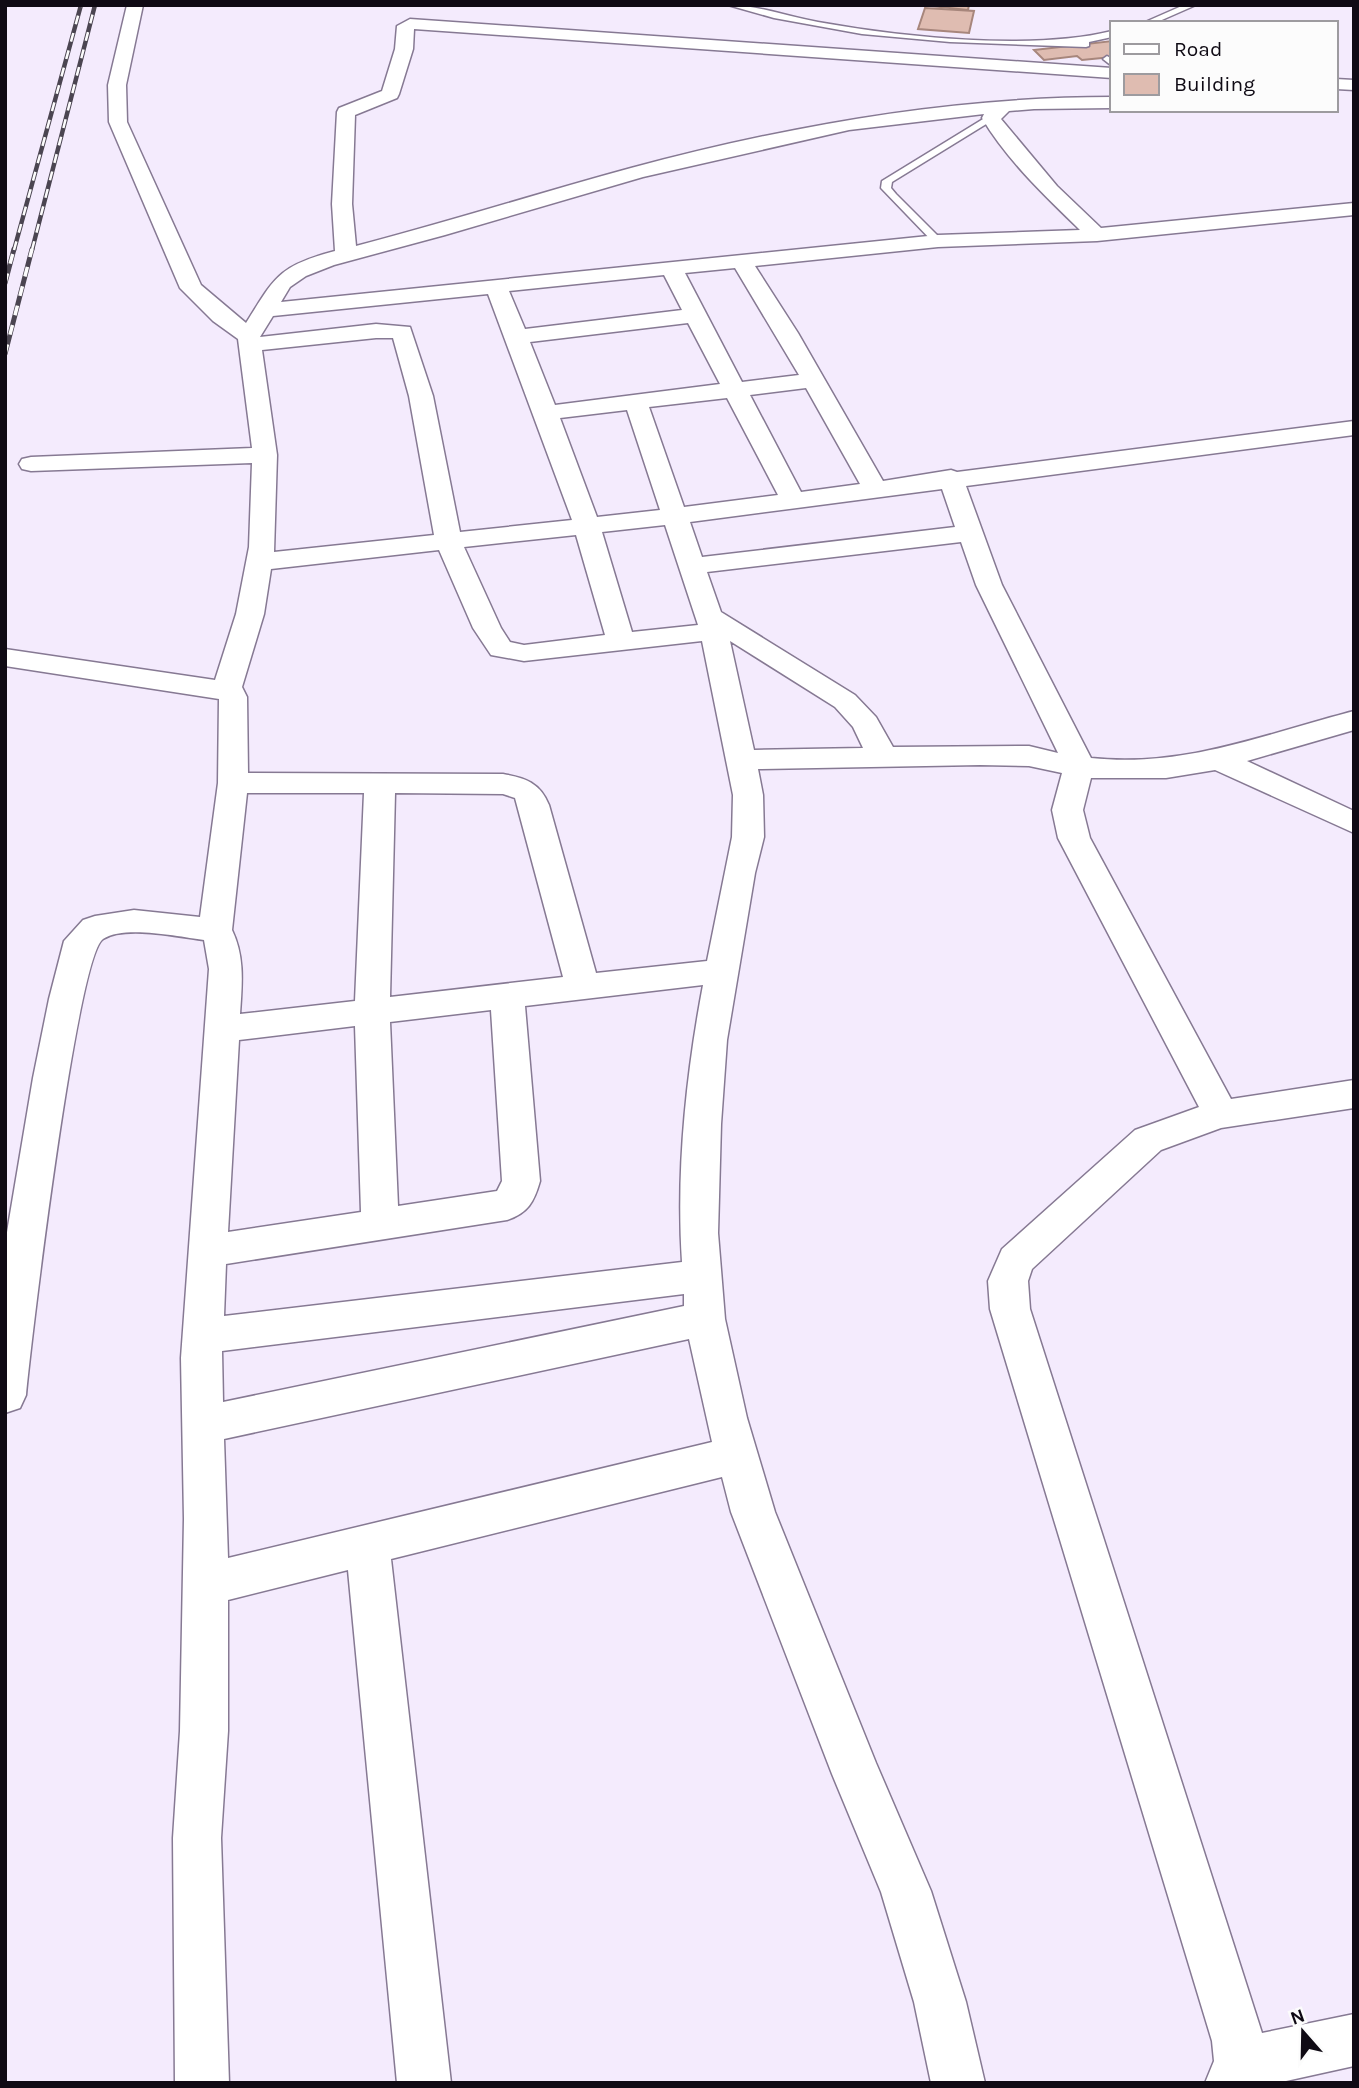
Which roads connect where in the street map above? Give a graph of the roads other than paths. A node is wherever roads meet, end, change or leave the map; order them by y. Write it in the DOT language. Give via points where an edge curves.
graph roads {
  1 [pos="135,5"];
  2 [pos="732,5"];
  3 [pos="1192,5"];
  4 [pos="1152,21"];
  5 [pos="1110,35"];
  6 [pos="1110,65"];
  7 [pos="1110,102"];
  8 [pos="998,112"];
  9 [pos="1354,209"];
  10 [pos="1097,235"];
  11 [pos="938,241"];
  12 [pos="346,255"];
  13 [pos="743,262"];
  14 [pos="672,270"];
  15 [pos="496,286"];
  16 [pos="264,310"];
  17 [pos="696,315"];
  18 [pos="517,337"];
  19 [pos="250,340"];
  20 [pos="814,380"];
  21 [pos="736,391"];
  22 [pos="636,403"];
  23 [pos="546,414"];
  24 [pos="1354,428"];
  25 [pos="265,455"];
  26 [pos="31,464"];
  27 [pos="951,478"];
  28 [pos="875,489"];
  29 [pos="793,500"];
  30 [pos="675,516"];
  31 [pos="587,526"];
  32 [pos="970,533"];
  33 [pos="449,543"];
  34 [pos="259,562"];
  35 [pos="693,566"];
  36 [pos="712,624"];
  37 [pos="621,642"];
  38 [pos="5,657"];
  39 [pos="226,691"];
  40 [pos="1354,720"];
  41 [pos="882,756"];
  42 [pos="742,760"];
  43 [pos="1218,760"];
  44 [pos="1080,767"];
  45 [pos="233,783"];
  46 [pos="380,783"];
  47 [pos="1354,823"];
  48 [pos="215,930"];
  49 [pos="721,971"];
  50 [pos="583,987"];
  51 [pos="507,996"];
  52 [pos="372,1011"];
  53 [pos="223,1028"];
  54 [pos="1354,1094"];
  55 [pos="1222,1114"];
  56 [pos="380,1226"];
  57 [pos="208,1251"];
  58 [pos="702,1276"];
  59 [pos="705,1319"];
  60 [pos="202,1336"];
  61 [pos="5,1395"];
  62 [pos="203,1425"];
  63 [pos="736,1455"];
  64 [pos="367,1545"];
  65 [pos="206,1584"];
  66 [pos="1354,2040"];
  67 [pos="1236,2073"];
  68 [pos="202,2083"];
  69 [pos="424,2083"];
  70 [pos="958,2083"];
  1 -- 19 [label="street" via="117,85 118,122 191,288"];
  2 -- 5 [label="lane" via="868,32 1085,43"];
  3 -- 4 [label="lane"];
  6 -- 12 [label="street" via="410,24 390,94 346,112 342,204"];
  7 -- 8 [label="street"];
  8 -- 10 [label="street" via="1025,163"];
  8 -- 11 [label="lane" via="887,181 892,196"];
  8 -- 12 [label="street" via="863,122 739,149 638,172"];
  9 -- 10 [label="street"];
  10 -- 11 [label="street"];
  11 -- 13 [label="street"];
  12 -- 16 [label="street" via="298,271 282,284"];
  13 -- 14 [label="street"];
  13 -- 20 [label="street"];
  14 -- 15 [label="street"];
  14 -- 17 [label="street"];
  15 -- 16 [label="street"];
  15 -- 18 [label="street"];
  16 -- 19 [label="street"];
  17 -- 18 [label="street"];
  17 -- 21 [label="street"];
  18 -- 23 [label="street"];
  19 -- 25 [label="street"];
  19 -- 33 [label="street" via="402,332 421,397"];
  20 -- 21 [label="street"];
  20 -- 28 [label="street"];
  21 -- 22 [label="street"];
  21 -- 29 [label="street"];
  22 -- 23 [label="street"];
  22 -- 30 [label="street"];
  23 -- 31 [label="street"];
  24 -- 27 [label="street"];
  25 -- 26 [label="street"];
  25 -- 34 [label="street"];
  27 -- 28 [label="street"];
  27 -- 32 [label="street"];
  28 -- 29 [label="street"];
  29 -- 30 [label="street"];
  30 -- 31 [label="street"];
  30 -- 35 [label="street"];
  31 -- 33 [label="street"];
  31 -- 37 [label="street"];
  32 -- 35 [label="street"];
  32 -- 44 [label="street" via="998,605"];
  33 -- 34 [label="street"];
  33 -- 37 [label="street" via="501,649 524,653"];
  34 -- 39 [label="street" via="250,614"];
  35 -- 36 [label="street"];
  36 -- 37 [label="street"];
  36 -- 41 [label="street" via="845,701 866,723"];
  36 -- 42 [label="street"];
  38 -- 39 [label="street"];
  39 -- 45 [label="street" via="233,697"];
  40 -- 43 [label="street"];
  41 -- 42 [label="street"];
  41 -- 44 [label="street" via="1029,756"];
  42 -- 49 [label="street" via="748,837"];
  43 -- 44 [label="street" via="1167,768"];
  43 -- 47 [label="street"];
  44 -- 55 [label="street" via="1067,805 1066,818 1074,838"];
  45 -- 46 [label="street"];
  45 -- 48 [label="street"];
  46 -- 50 [label="street" via="503,784 522,787 531,795"];
  46 -- 52 [label="street"];
  48 -- 53 [label="street" via="226,969"];
  48 -- 61 [label="street" via="134,921 95,928 81,941 49,1092"];
  49 -- 50 [label="street"];
  49 -- 58 [label="street" via="703,1124"];
  50 -- 51 [label="street"];
  51 -- 52 [label="street"];
  51 -- 56 [label="street" via="521,1181 517,1196 508,1205 486,1210"];
  52 -- 53 [label="street"];
  52 -- 56 [label="street"];
  53 -- 57 [label="street"];
  54 -- 55 [label="street"];
  55 -- 67 [label="street" via="1148,1140 1035,1240 1016,1260 1008,1281 1010,1308 1227,2002"];
  56 -- 57 [label="street"];
  57 -- 60 [label="street"];
  58 -- 59 [label="street"];
  58 -- 60 [label="street"];
  59 -- 62 [label="street"];
  59 -- 63 [label="street"];
  60 -- 62 [label="street"];
  62 -- 65 [label="street"];
  63 -- 64 [label="street"];
  63 -- 70 [label="street" via="752,1512 906,1891 940,2001"];
  64 -- 65 [label="street"];
  64 -- 69 [label="street"];
  65 -- 68 [label="street" via="197,1838"];
  66 -- 67 [label="street"];
}
